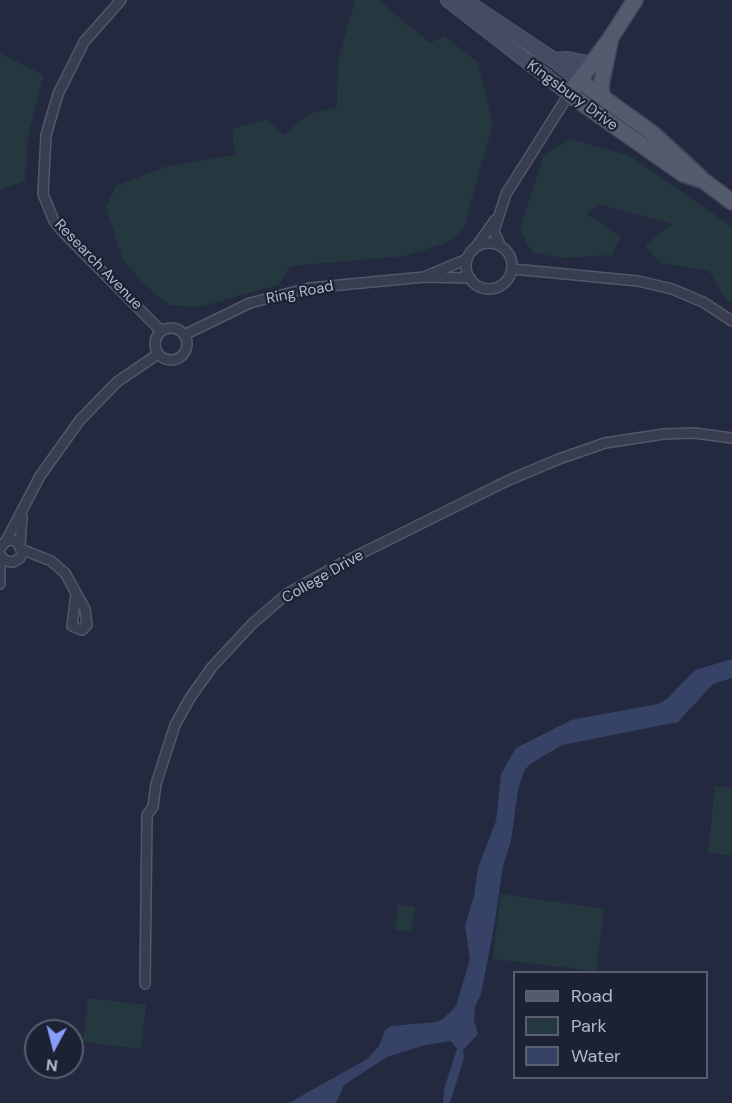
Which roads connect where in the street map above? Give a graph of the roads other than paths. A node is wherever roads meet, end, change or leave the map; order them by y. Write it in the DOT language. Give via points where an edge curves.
graph roads {
  1 [pos="121,0"];
  2 [pos="448,0"];
  3 [pos="464,0"];
  4 [pos="635,0"];
  5 [pos="610,39"];
  6 [pos="554,60"];
  7 [pos="592,64"];
  8 [pos="580,81"];
  9 [pos="569,94"];
  10 [pos="602,98"];
  11 [pos="704,181"];
  12 [pos="732,202"];
  13 [pos="495,219"];
  14 [pos="500,245"];
  15 [pos="475,247"];
  16 [pos="467,258"];
  17 [pos="513,269"];
  18 [pos="424,276"];
  19 [pos="470,278"];
  20 [pos="732,321"];
  21 [pos="161,331"];
  22 [pos="184,335"];
  23 [pos="158,354"];
  24 [pos="732,438"];
  25 [pos="22,515"];
  26 [pos="3,545"];
  27 [pos="21,547"];
  28 [pos="0,555"];
  29 [pos="45,558"];
  30 [pos="15,561"];
  31 [pos="0,584"];
  32 [pos="76,594"];
  33 [pos="145,984"];
  1 -- 21 [label="street, Research Avenue" via="84,42 58,94 46,135 43,194 54,221 64,233"];
  2 -- 9 [label="main road, Kingsbury Drive"];
  3 -- 6 [label="main road, Kingsbury Drive"];
  4 -- 5 [label="main road"];
  5 -- 7 [label="main road"];
  5 -- 10 [label="main road"];
  6 -- 7 [label="main road"];
  6 -- 8 [label="main road, Kingsbury Drive"];
  7 -- 8 [label="main road"];
  8 -- 9 [label="main road"];
  8 -- 10 [label="main road, Kingsbury Drive"];
  9 -- 11 [label="main road, Kingsbury Drive" via="683,174"];
  9 -- 13 [label="street" via="523,164"];
  10 -- 11 [label="main road, Kingsbury Drive" via="652,133"];
  11 -- 12 [label="main road, Kingsbury Drive"];
  13 -- 14 [label="street" via="494,233"];
  13 -- 15 [label="street"];
  14 -- 15 [label="street" via="487,243"];
  14 -- 17 [label="street" via="507,251"];
  15 -- 16 [label="street"];
  16 -- 18 [label="street, Ring Road"];
  16 -- 19 [label="street"];
  17 -- 19 [label="street" via="507,282 496,288 483,288"];
  17 -- 20 [label="street" via="638,281 672,289 703,302"];
  18 -- 19 [label="street, Ring Road"];
  18 -- 22 [label="street, Ring Road" via="309,288 250,303"];
  21 -- 22 [label="street" via="171,328"];
  21 -- 23 [label="street" via="155,345"];
  22 -- 23 [label="street" via="186,349 180,357 171,360"];
  23 -- 25 [label="street" via="117,382 80,420 40,476"];
  24 -- 33 [label="street, College Drive" via="695,433 646,436 605,443 559,459 342,563 288,593 246,629 190,698 176,725 156,784 153,807 147,815"];
  25 -- 26 [label="street"];
  25 -- 27 [label="street"];
  26 -- 27 [label="street" via="12,540"];
  27 -- 29 [label="street"];
  27 -- 30 [label="street"];
  28 -- 30 [label="street" via="6,561"];
  28 -- 31 [label="street"];
  29 -- 30 [label="street"];
  29 -- 32 [label="street" via="61,568"];
  30 -- 31 [label="street"];
}
